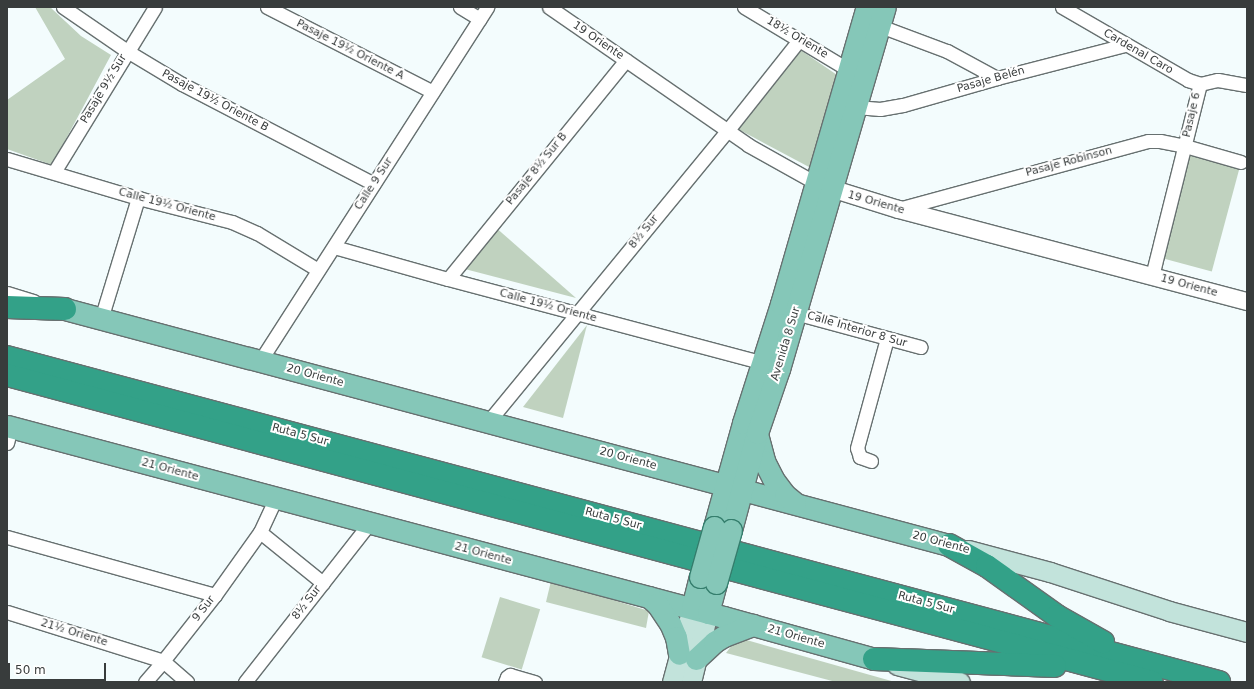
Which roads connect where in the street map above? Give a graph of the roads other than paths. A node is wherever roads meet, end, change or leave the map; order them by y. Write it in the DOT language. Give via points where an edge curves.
graph roads {
  1 [pos="64,7"];
  2 [pos="155,7"];
  3 [pos="267,7"];
  4 [pos="460,7"];
  5 [pos="487,7"];
  6 [pos="549,7"];
  7 [pos="744,7"];
  8 [pos="867,7"];
  9 [pos="1062,7"];
  10 [pos="883,16"];
  11 [pos="480,19"];
  12 [pos="799,40"];
  13 [pos="1125,45"];
  14 [pos="127,51"];
  15 [pos="626,60"];
  16 [pos="849,70"];
  17 [pos="997,78"];
  18 [pos="1200,84"];
  19 [pos="1247,85"];
  20 [pos="433,92"];
  21 [pos="856,107"];
  22 [pos="727,131"];
  23 [pos="1185,146"];
  24 [pos="7,159"];
  25 [pos="1241,162"];
  26 [pos="54,172"];
  27 [pos="374,184"];
  28 [pos="824,186"];
  29 [pos="138,198"];
  30 [pos="898,209"];
  31 [pos="334,247"];
  32 [pos="318,270"];
  33 [pos="1152,276"];
  34 [pos="448,279"];
  35 [pos="7,293"];
  36 [pos="1247,301"];
  37 [pos="7,307"];
  38 [pos="65,309"];
  39 [pos="795,312"];
  40 [pos="577,314"];
  41 [pos="101,319"];
  42 [pos="887,338"];
  43 [pos="920,347"];
  44 [pos="7,357"];
  45 [pos="260,361"];
  46 [pos="763,363"];
  47 [pos="7,375"];
  48 [pos="488,422"];
  49 [pos="8,432"];
  50 [pos="756,433"];
  51 [pos="871,461"];
  52 [pos="734,488"];
  53 [pos="276,498"];
  54 [pos="796,504"];
  55 [pos="369,524"];
  56 [pos="260,532"];
  57 [pos="7,537"];
  58 [pos="949,545"];
  59 [pos="323,583"];
  60 [pos="215,595"];
  61 [pos="648,597"];
  62 [pos="700,610"];
  63 [pos="7,612"];
  64 [pos="753,625"];
  65 [pos="1247,632"];
  66 [pos="688,656"];
  67 [pos="874,659"];
  68 [pos="1139,660"];
  69 [pos="163,661"];
  70 [pos="1112,671"];
  71 [pos="507,679"];
  72 [pos="145,682"];
  73 [pos="187,682"];
  74 [pos="245,682"];
  75 [pos="535,682"];
  76 [pos="672,682"];
  77 [pos="691,682"];
  78 [pos="960,682"];
  79 [pos="1152,682"];
  80 [pos="1219,682"];
  1 -- 14 [label="street, Pasaje 19½ Oriente B"];
  2 -- 14 [label="street, Pasaje 9½ Sur"];
  3 -- 20 [label="street, Pasaje 19½ Oriente A"];
  4 -- 11 [label="street"];
  5 -- 11 [label="street, Calle 9 Sur"];
  6 -- 15 [label="street, 19 Oriente"];
  7 -- 12 [label="street, 18½ Oriente"];
  8 -- 16 [label="main road, Avenida 8 Sur"];
  9 -- 13 [label="street, Cardenal Caro"];
  10 -- 17 [label="street"];
  10 -- 21 [label="main road, Avenida 8 Sur"];
  11 -- 20 [label="street, Calle 9 Sur"];
  12 -- 16 [label="street, 18½ Oriente"];
  12 -- 22 [label="street, 8½ Sur"];
  13 -- 17 [label="street, Pasaje Belén"];
  13 -- 18 [label="street, Cardenal Caro"];
  14 -- 26 [label="street, Pasaje 9½ Sur"];
  14 -- 27 [label="street, Pasaje 19½ Oriente B" via="215,102"];
  15 -- 22 [label="street, 19 Oriente"];
  15 -- 34 [label="street, Pasaje 8½ Sur B"];
  16 -- 28 [label="main road, Avenida 8 Sur"];
  17 -- 21 [label="street, Pasaje Belén" via="903,105 880,109"];
  18 -- 19 [label="street" via="1218,80"];
  18 -- 23 [label="street, Pasaje 6"];
  20 -- 27 [label="street, Calle 9 Sur"];
  21 -- 28 [label="main road, Avenida 8 Sur"];
  22 -- 28 [label="street, 19 Oriente" via="770,158"];
  22 -- 40 [label="street, 8½ Sur"];
  23 -- 25 [label="street, Pasaje Robinson"];
  23 -- 30 [label="street, Pasaje Robinson" via="1148,141"];
  23 -- 33 [label="street, Pasaje 6"];
  24 -- 26 [label="street, Calle 19½ Oriente"];
  26 -- 29 [label="street, Calle 19½ Oriente"];
  27 -- 31 [label="street, Calle 9 Sur"];
  28 -- 30 [label="street, 19 Oriente"];
  28 -- 39 [label="main road, Avenida 8 Sur"];
  28 -- 46 [label="main road, Avenida 8 Sur"];
  29 -- 32 [label="street, Calle 19½ Oriente" via="214,216 244,227"];
  29 -- 41 [label="street"];
  30 -- 33 [label="street, 19 Oriente"];
  31 -- 32 [label="street, Calle 9 Sur"];
  31 -- 34 [label="street, Calle 19½ Oriente"];
  32 -- 45 [label="street, Calle 9 Sur"];
  33 -- 36 [label="street, 19 Oriente"];
  34 -- 40 [label="street, Calle 19½ Oriente"];
  35 -- 38 [label="street, 20 Oriente"];
  37 -- 38 [label="highway"];
  38 -- 41 [label="main road, 20 Oriente"];
  39 -- 42 [label="street, Calle Interior 8 Sur"];
  39 -- 50 [label="main road, Avenida 8 Sur" via="779,369"];
  40 -- 46 [label="street, Calle 19½ Oriente"];
  40 -- 48 [label="street, 8½ Sur"];
  41 -- 45 [label="main road, 20 Oriente"];
  42 -- 43 [label="street, Calle Interior 8 Sur"];
  42 -- 51 [label="street" via="857,448 860,457"];
  44 -- 68 [label="highway, Ruta 5 Sur"];
  45 -- 48 [label="main road, 20 Oriente"];
  46 -- 52 [label="main road, Avenida 8 Sur" via="743,424"];
  47 -- 70 [label="highway, Ruta 5 Sur"];
  48 -- 52 [label="main road, 20 Oriente"];
  49 -- 53 [label="main road, 21 Oriente"];
  50 -- 52 [label="main road, Avenida 8 Sur"];
  50 -- 54 [label="main road" via="764,461 773,479 785,495"];
  52 -- 54 [label="main road, 20 Oriente"];
  52 -- 62 [label="main road, Avenida 8 Sur, bridge"];
  53 -- 55 [label="main road, 21 Oriente"];
  53 -- 56 [label="street, 9 Sur"];
  54 -- 58 [label="main road, 20 Oriente"];
  55 -- 59 [label="street, 8½ Sur"];
  55 -- 61 [label="main road, 21 Oriente"];
  56 -- 59 [label="street"];
  56 -- 60 [label="street, 9 Sur"];
  57 -- 60 [label="street"];
  58 -- 65 [label="main road, 20 Oriente" via="1050,572 1169,611"];
  58 -- 68 [label="highway" via="987,566 1071,625"];
  59 -- 74 [label="street, 8½ Sur"];
  60 -- 69 [label="street, 9 Sur"];
  61 -- 62 [label="main road, 21 Oriente"];
  61 -- 66 [label="main road" via="670,623"];
  62 -- 64 [label="main road, 21 Oriente"];
  62 -- 66 [label="main road, Avenida 8 Sur"];
  63 -- 69 [label="street, 21½ Oriente"];
  64 -- 66 [label="main road" via="724,636 705,650"];
  64 -- 67 [label="main road, 21 Oriente"];
  66 -- 76 [label="main road, Avenida 8 Sur"];
  66 -- 77 [label="main road, Avenida 8 Sur"];
  67 -- 70 [label="highway" via="1027,664"];
  67 -- 78 [label="main road, 21 Oriente"];
  68 -- 80 [label="highway, Ruta 5 Sur"];
  69 -- 72 [label="street, 9 Sur"];
  69 -- 73 [label="street"];
  70 -- 79 [label="highway, Ruta 5 Sur"];
  71 -- 75 [label="street"];
}
